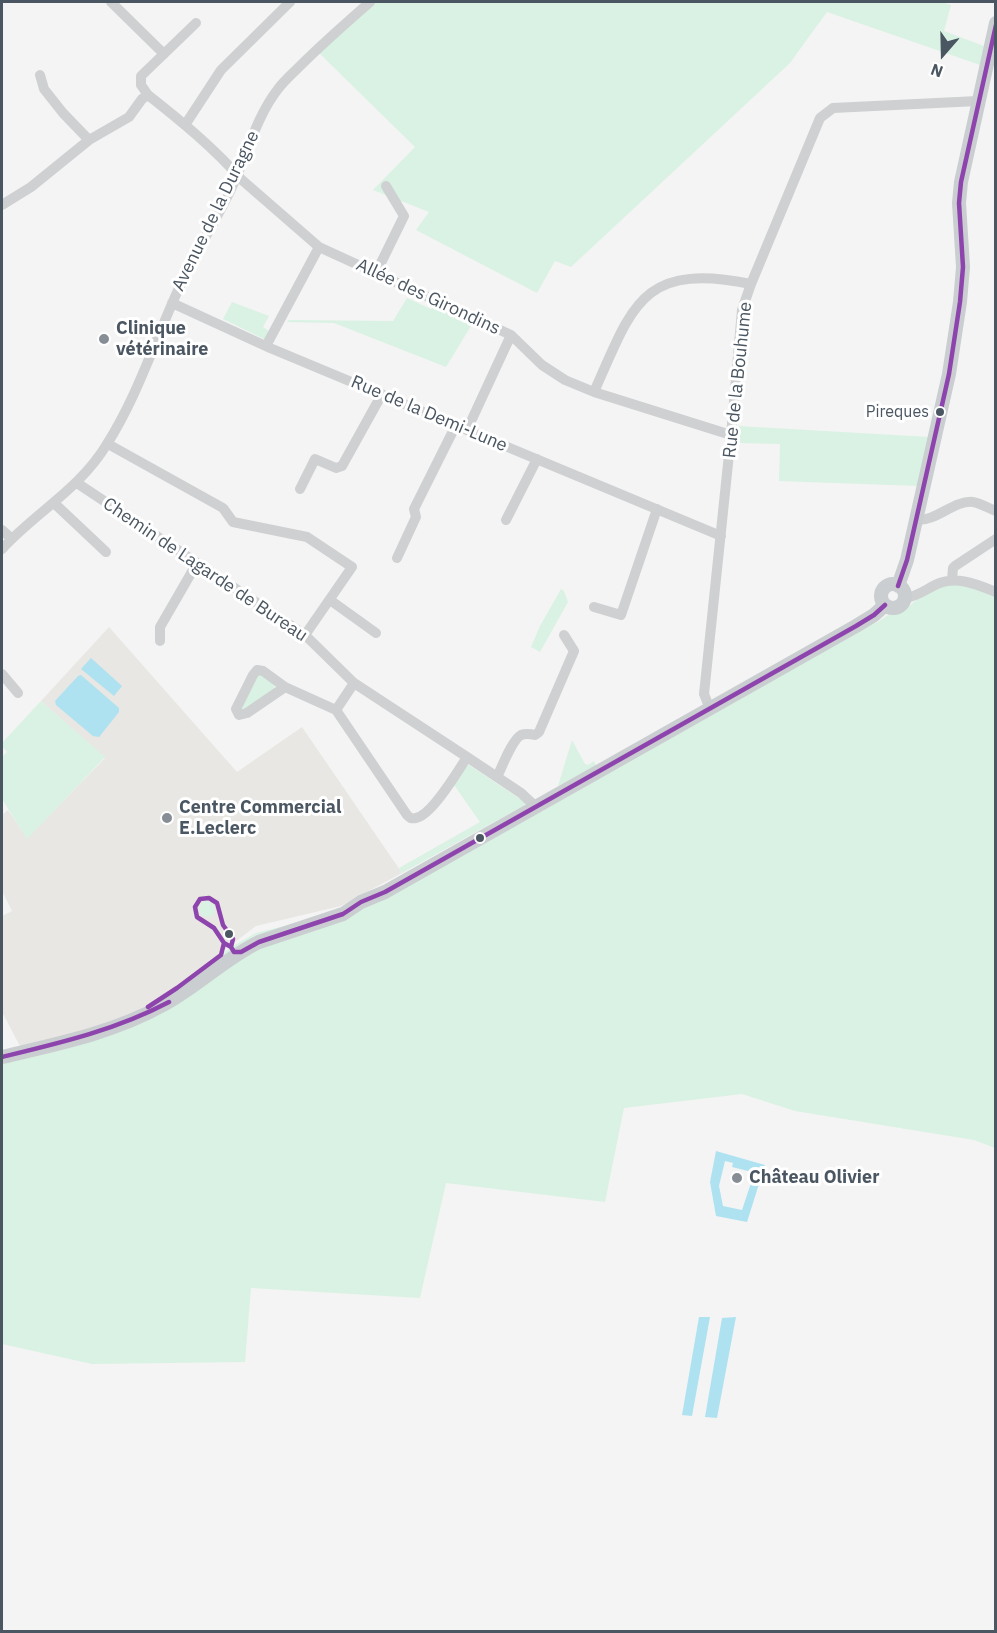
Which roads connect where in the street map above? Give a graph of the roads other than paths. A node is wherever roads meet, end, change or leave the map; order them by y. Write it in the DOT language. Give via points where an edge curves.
graph roads {
  1 [pos="111,2"];
  2 [pos="290,2"];
  3 [pos="370,2"];
  4 [pos="196,23"];
  5 [pos="996,23"];
  6 [pos="164,54"];
  7 [pos="992,56"];
  8 [pos="40,75"];
  9 [pos="148,95"];
  10 [pos="978,101"];
  11 [pos="185,125"];
  12 [pos="89,140"];
  13 [pos="238,175"];
  14 [pos="386,186"];
  15 [pos="2,205"];
  16 [pos="320,247"];
  17 [pos="376,273"];
  18 [pos="751,285"];
  19 [pos="172,303"];
  20 [pos="511,335"];
  21 [pos="266,346"];
  22 [pos="594,392"];
  23 [pos="382,394"];
  24 [pos="456,425"];
  25 [pos="467,430"];
  26 [pos="731,435"];
  27 [pos="108,444"];
  28 [pos="537,459"];
  29 [pos="78,483"];
  30 [pos="300,489"];
  31 [pos="54,503"];
  32 [pos="657,509"];
  33 [pos="996,511"];
  34 [pos="506,520"];
  35 [pos="917,520"];
  36 [pos="2,530"];
  37 [pos="721,536"];
  38 [pos="11,538"];
  39 [pos="996,539"];
  40 [pos="2,549"];
  41 [pos="106,552"];
  42 [pos="397,558"];
  43 [pos="196,563"];
  44 [pos="952,580"];
  45 [pos="901,592"];
  46 [pos="996,592"];
  47 [pos="330,600"];
  48 [pos="594,607"];
  49 [pos="376,633"];
  50 [pos="305,635"];
  51 [pos="564,635"];
  52 [pos="160,641"];
  53 [pos="2,674"];
  54 [pos="354,683"];
  55 [pos="285,687"];
  56 [pos="18,693"];
  57 [pos="710,709"];
  58 [pos="336,710"];
  59 [pos="468,757"];
  60 [pos="496,777"];
  61 [pos="535,806"];
  62 [pos="355,904"];
  63 [pos="93,1034"];
  64 [pos="2,1057"];
  1 -- 6 [label="street"];
  2 -- 11 [label="street" via="221,70"];
  3 -- 13 [label="street, Avenue de la Duragne" via="278,89 261,116"];
  4 -- 6 [label="street"];
  5 -- 7 [label="main road"];
  6 -- 9 [label="street" via="141,76 141,85"];
  7 -- 10 [label="main road"];
  8 -- 12 [label="street" via="44,89"];
  9 -- 11 [label="street, Allée des Girondins"];
  9 -- 12 [label="street" via="129,117"];
  10 -- 18 [label="street, Rue de la Bouhume" via="833,108 820,118"];
  10 -- 35 [label="main road" via="961,182 963,267 955,339"];
  11 -- 13 [label="street, Allée des Girondins"];
  12 -- 15 [label="street"];
  13 -- 16 [label="street, Allée des Girondins"];
  13 -- 19 [label="street, Avenue de la Duragne"];
  14 -- 17 [label="street" via="404,216"];
  16 -- 17 [label="street, Allée des Girondins"];
  16 -- 21 [label="street"];
  17 -- 20 [label="street, Allée des Girondins"];
  18 -- 22 [label="street" via="694,278 668,283 648,294 630,315"];
  18 -- 26 [label="street, Rue de la Bouhume" via="742,310"];
  19 -- 21 [label="street, Rue de la Demi-Lune"];
  19 -- 27 [label="street, Avenue de la Duragne"];
  20 -- 22 [label="street, Allée des Girondins" via="542,365"];
  20 -- 25 [label="street"];
  21 -- 23 [label="street, Rue de la Demi-Lune"];
  22 -- 26 [label="street, Allée des Girondins"];
  23 -- 24 [label="street, Rue de la Demi-Lune"];
  23 -- 30 [label="street" via="342,466 336,468 315,459"];
  24 -- 25 [label="street, Rue de la Demi-Lune"];
  24 -- 42 [label="street" via="414,509 416,517"];
  25 -- 28 [label="street, Rue de la Demi-Lune"];
  26 -- 37 [label="street, Rue de la Bouhume"];
  27 -- 29 [label="street, Avenue de la Duragne"];
  27 -- 47 [label="street" via="223,508 233,522 307,537 352,567"];
  28 -- 32 [label="street, Rue de la Demi-Lune"];
  28 -- 34 [label="street"];
  29 -- 31 [label="street, Avenue de la Duragne"];
  29 -- 43 [label="street, Chemin de Lagarde de Bureau"];
  31 -- 38 [label="street, Avenue de la Duragne"];
  31 -- 41 [label="street"];
  32 -- 37 [label="street, Rue de la Demi-Lune"];
  32 -- 48 [label="street" via="621,615"];
  33 -- 35 [label="street" via="967,502 930,519"];
  35 -- 45 [label="main road"];
  36 -- 38 [label="street"];
  37 -- 57 [label="street, Rue de la Bouhume" via="704,694"];
  38 -- 40 [label="street, Avenue de la Duragne"];
  39 -- 44 [label="street" via="956,566"];
  43 -- 50 [label="street, Chemin de Lagarde de Bureau"];
  43 -- 52 [label="street" via="160,627"];
  44 -- 45 [label="street" via="917,595"];
  44 -- 46 [label="street"];
  45 -- 57 [label="main road" via="887,586 881,599 885,605 874,615"];
  47 -- 49 [label="street"];
  47 -- 50 [label="street"];
  50 -- 54 [label="street, Chemin de Lagarde de Bureau"];
  51 -- 60 [label="street" via="574,651 539,732 521,735 516,740"];
  53 -- 56 [label="street"];
  54 -- 58 [label="street"];
  54 -- 59 [label="street, Chemin de Lagarde de Bureau"];
  55 -- 55 [label="street" via="257,670 236,709 239,715"];
  55 -- 58 [label="street"];
  57 -- 61 [label="main road"];
  58 -- 59 [label="street" via="411,818 430,808"];
  59 -- 60 [label="street, Chemin de Lagarde de Bureau"];
  60 -- 61 [label="street, Chemin de Lagarde de Bureau"];
  61 -- 62 [label="main road" via="385,892"];
  62 -- 63 [label="main road" via="343,914 248,947 170,1002"];
  62 -- 63 [label="main road" via="256,933 136,1015"];
  63 -- 64 [label="main road"];
}
